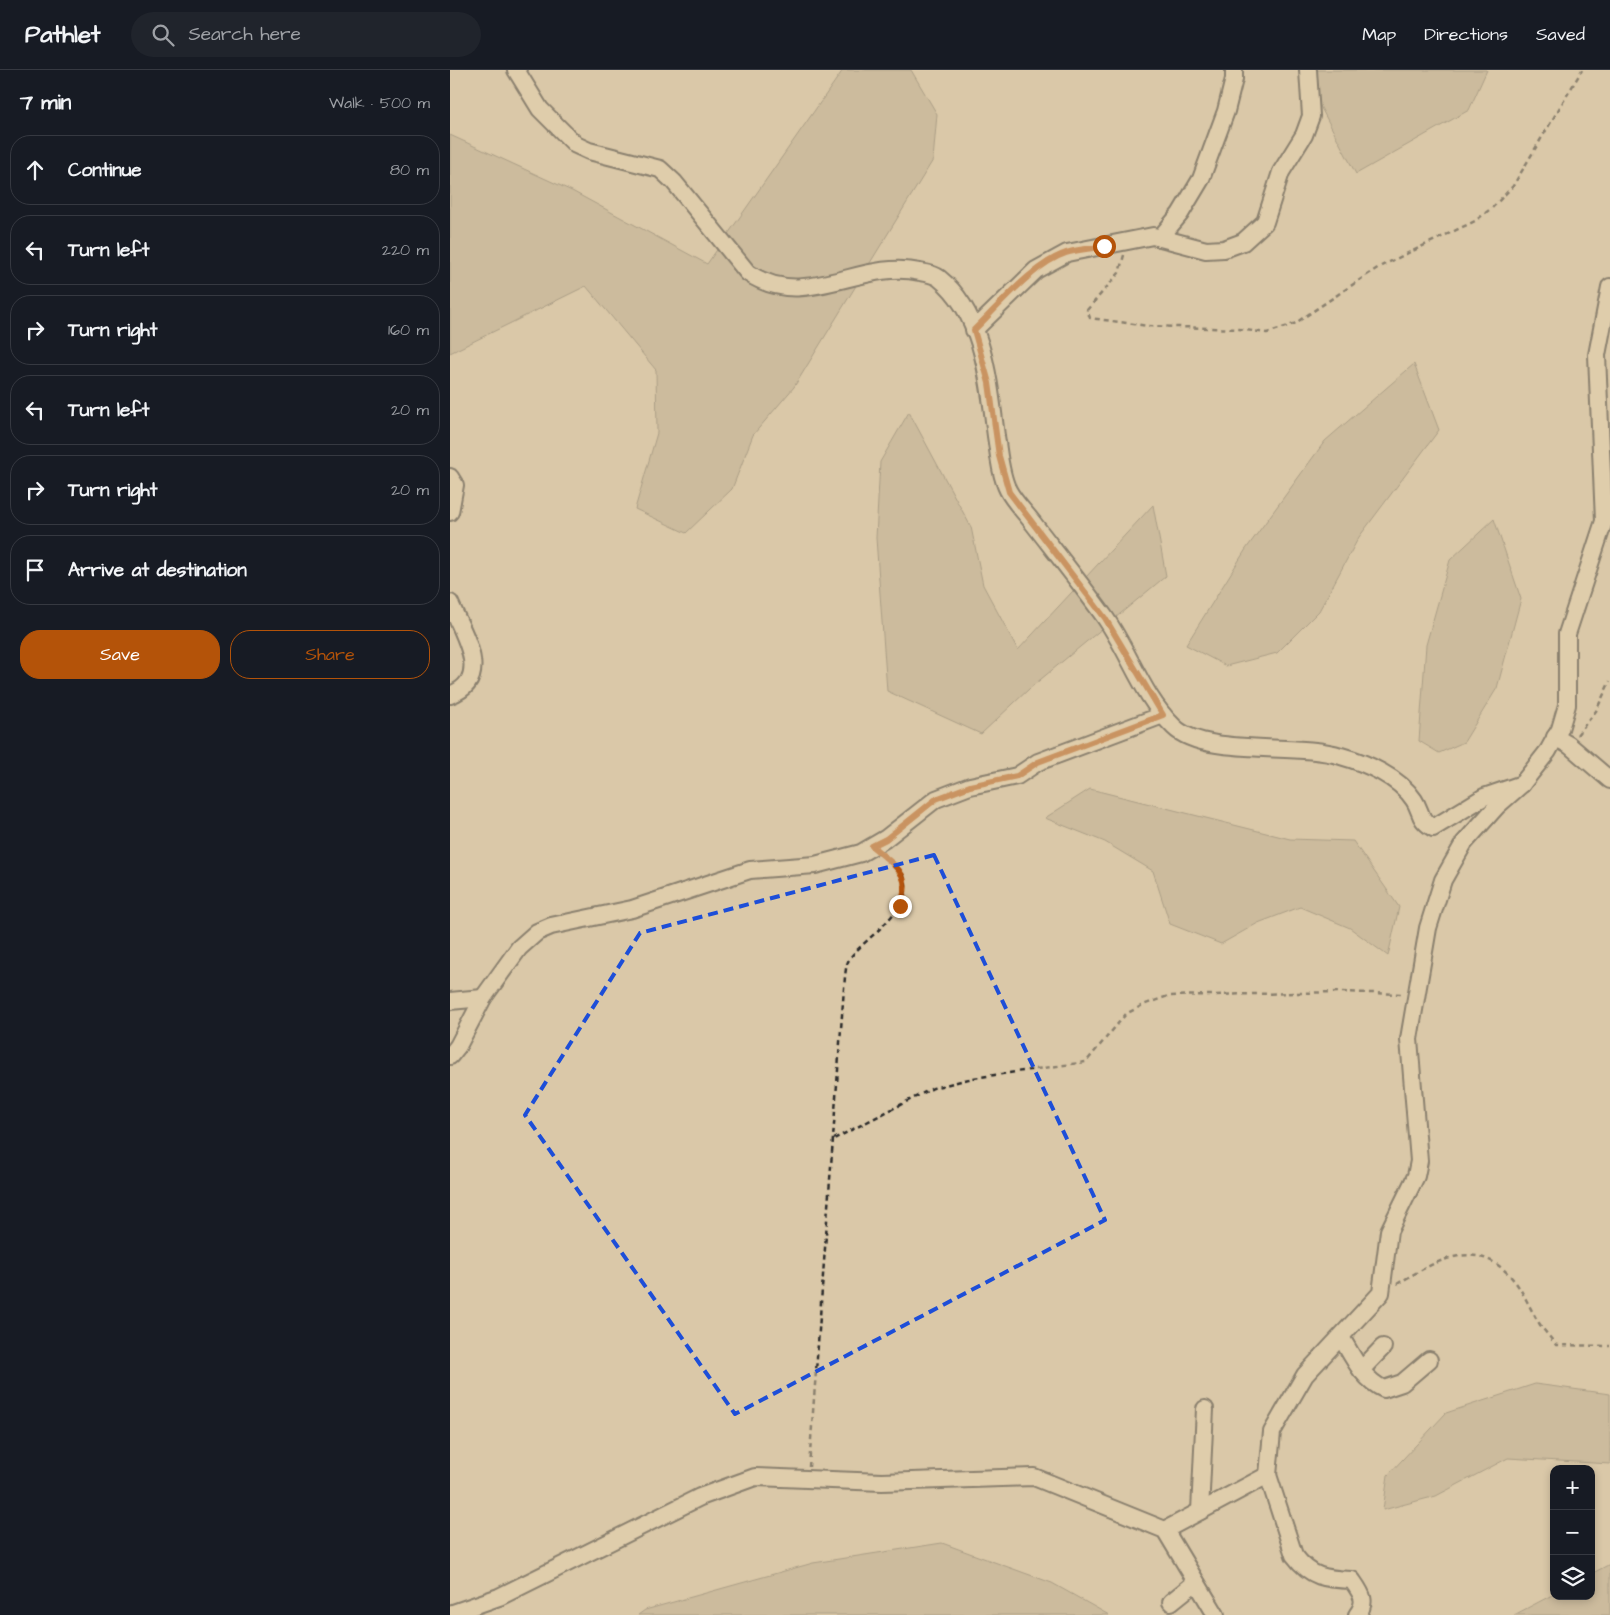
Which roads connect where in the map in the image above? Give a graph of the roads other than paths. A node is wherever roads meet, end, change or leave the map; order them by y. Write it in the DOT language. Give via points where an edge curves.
graph roads {
  1 [pos="516,70"];
  2 [pos="1234,70"];
  3 [pos="1308,70"];
  4 [pos="1160,238"];
  5 [pos="1610,287"];
  6 [pos="974,330"];
  7 [pos="450,477"];
  8 [pos="450,512"];
  9 [pos="450,603"];
  10 [pos="450,695"];
  11 [pos="1163,715"];
  12 [pos="1562,741"];
  13 [pos="1610,780"];
  14 [pos="1522,784"];
  15 [pos="483,998"];
  16 [pos="450,1001"];
  17 [pos="450,1056"];
  18 [pos="1341,1337"];
  19 [pos="1383,1347"];
  20 [pos="1429,1360"];
  21 [pos="1361,1370"];
  22 [pos="1205,1409"];
  23 [pos="1268,1475"];
  24 [pos="1200,1511"];
  25 [pos="1165,1530"];
  26 [pos="1196,1582"];
  27 [pos="1171,1602"];
  28 [pos="450,1614"];
  29 [pos="1216,1615"];
  30 [pos="1357,1615"];
  1 -- 6 [label="street" via="540,109 576,145 660,168 748,273 786,288 820,286 906,268 937,276 953,291"];
  2 -- 4 [label="street" via="1226,111 1201,179 1180,214"];
  3 -- 4 [label="street" via="1311,116 1304,135 1282,172 1265,222 1243,242 1224,249 1206,250"];
  4 -- 6 [label="street" via="1153,236 1056,257 1036,270"];
  5 -- 12 [label="street" via="1597,355 1604,521 1567,634 1568,705"];
  6 -- 11 [label="street" via="989,383 999,456 1009,492 1105,618"];
  7 -- 8 [label="street" via="455,485"];
  9 -- 10 [label="street" via="472,654 473,667 469,682 461,691"];
  11 -- 14 [label="street" via="1188,737 1224,745 1319,750 1372,768 1398,783 1414,800 1423,822 1433,828 1484,797"];
  11 -- 15 [label="street" via="1038,762 1017,776 970,786 936,799 886,839 861,853 814,865 750,870 632,909 551,926 537,932 518,948"];
  12 -- 13 [label="street"];
  12 -- 14 [label="street" via="1548,751"];
  14 -- 18 [label="street" via="1464,843 1443,880 1428,928 1408,1039 1419,1160 1416,1176 1389,1231 1381,1293"];
  15 -- 16 [label="street"];
  15 -- 17 [label="street"];
  18 -- 21 [label="street"];
  18 -- 23 [label="street" via="1306,1375 1272,1432"];
  19 -- 21 [label="street"];
  20 -- 21 [label="street" via="1402,1384 1384,1389 1373,1384"];
  22 -- 24 [label="street"];
  23 -- 24 [label="street"];
  23 -- 30 [label="street" via="1294,1554 1301,1565 1322,1579 1352,1580 1364,1598 1363,1607"];
  24 -- 25 [label="street"];
  25 -- 26 [label="street"];
  25 -- 28 [label="street" via="1034,1476 882,1482 755,1477 709,1494 500,1597"];
  26 -- 27 [label="street"];
  26 -- 29 [label="street"];
}
